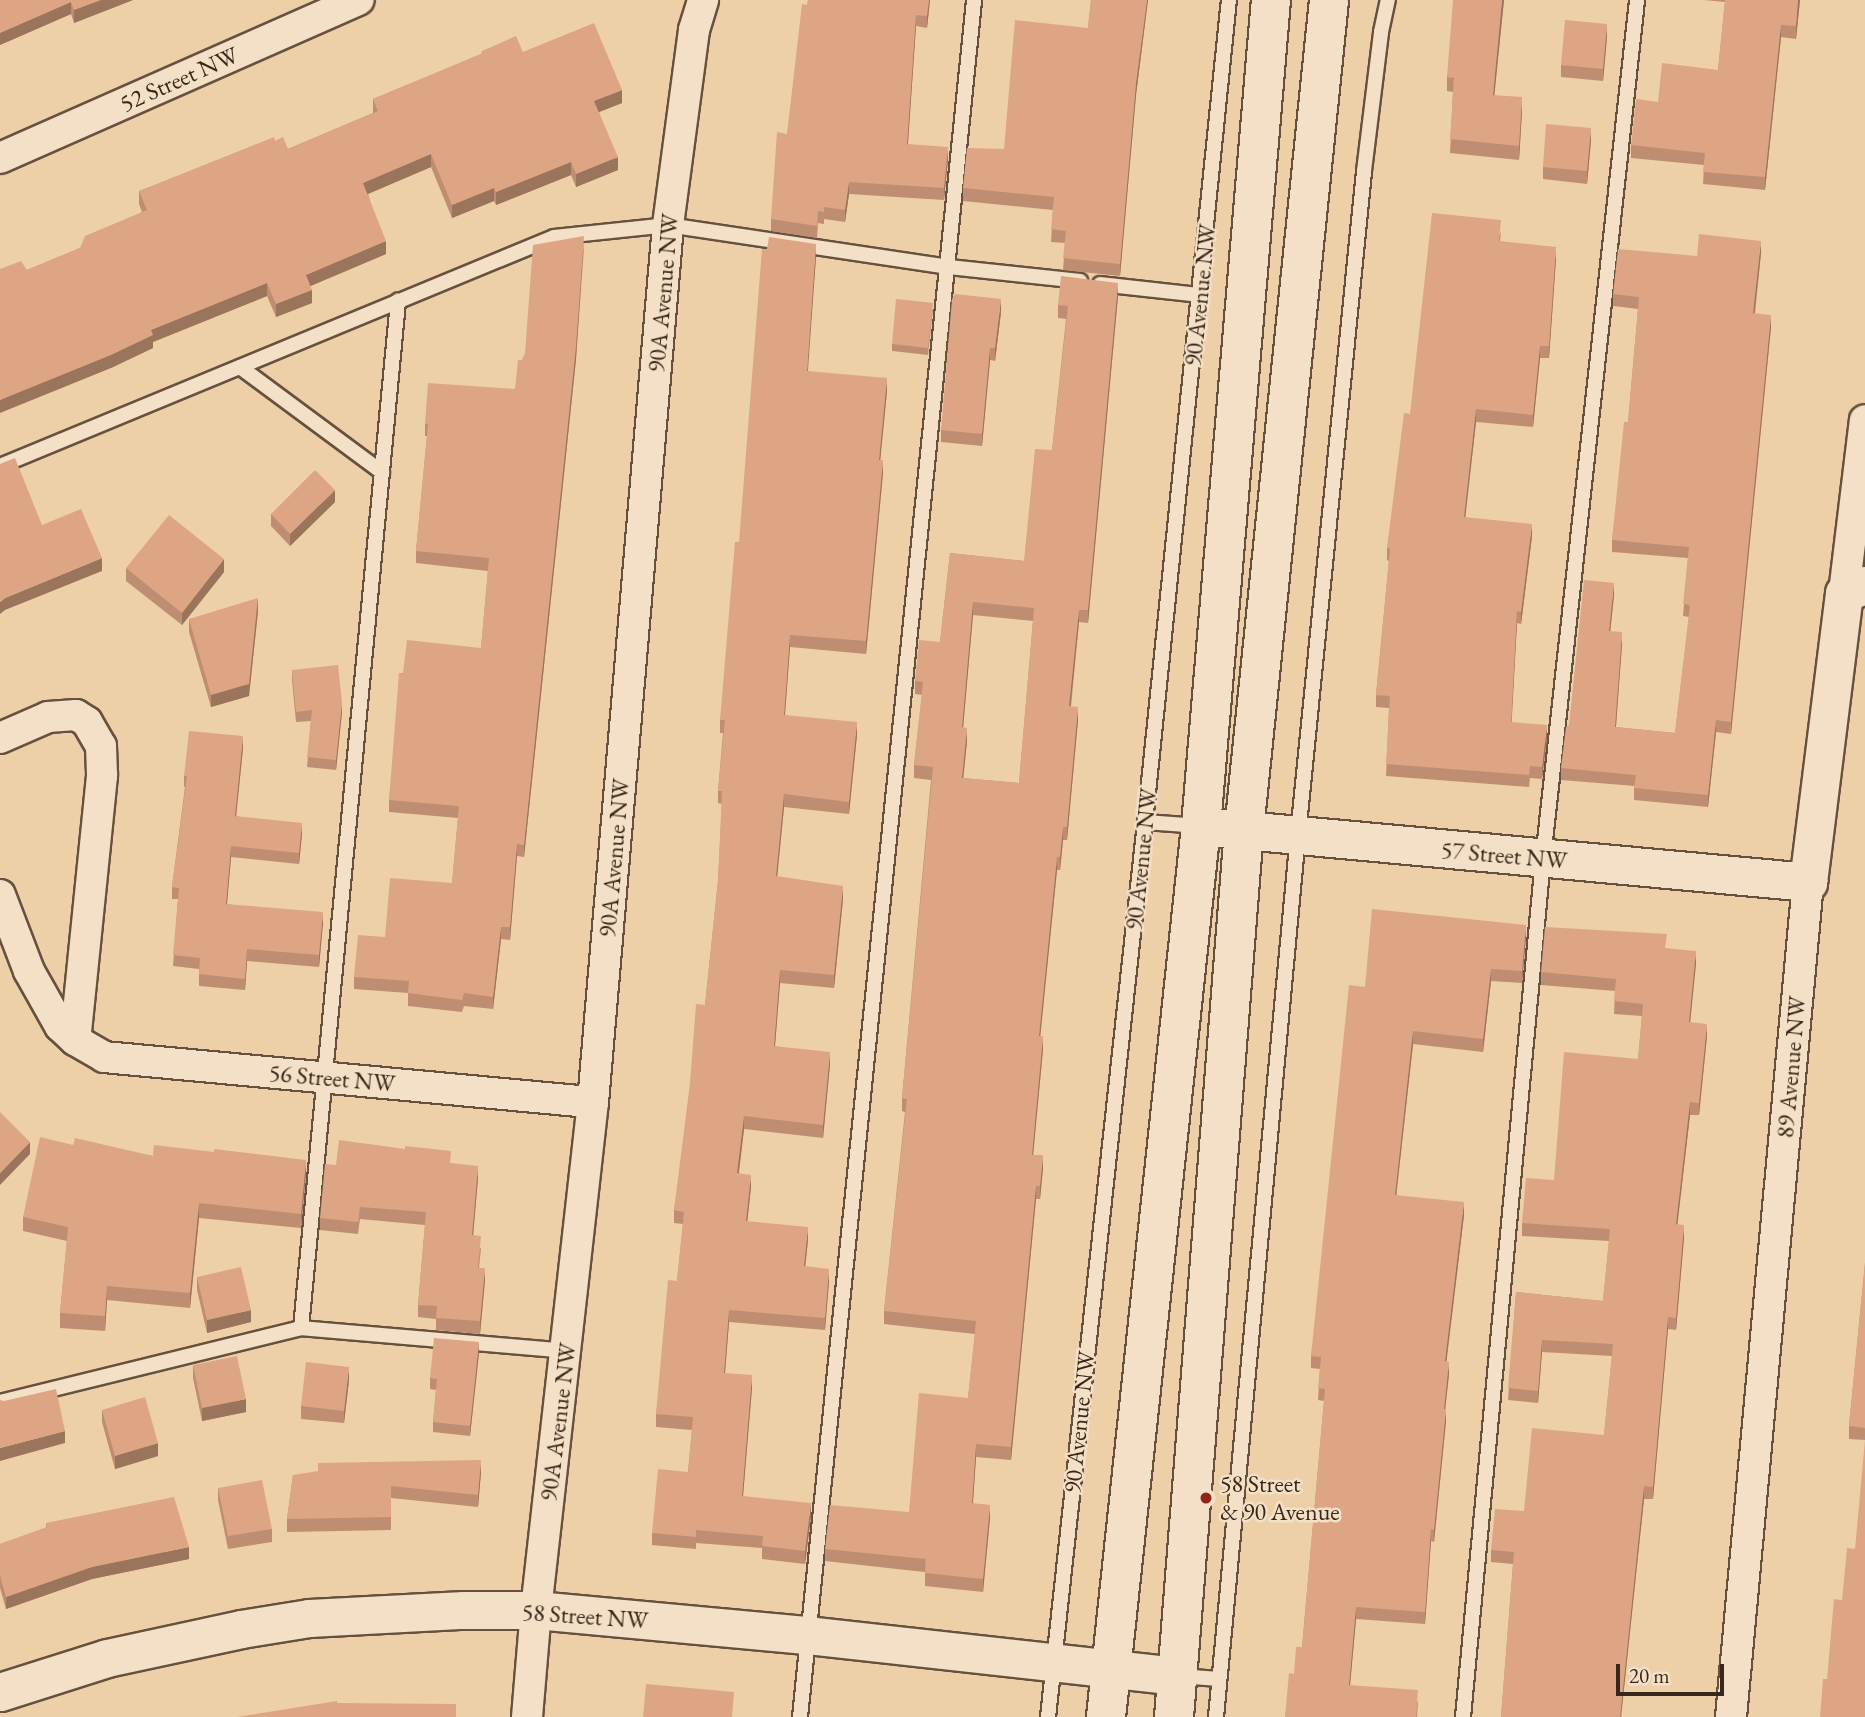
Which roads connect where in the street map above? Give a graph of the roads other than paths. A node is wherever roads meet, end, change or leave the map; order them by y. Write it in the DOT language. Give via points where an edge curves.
graph roads {
  1 [pos="359,0"];
  2 [pos="974,0"];
  3 [pos="1229,0"];
  4 [pos="1271,0"];
  5 [pos="1329,0"];
  6 [pos="1388,0"];
  7 [pos="1637,0"];
  8 [pos="700,2"];
  9 [pos="0,158"];
  10 [pos="668,225"];
  11 [pos="949,267"];
  12 [pos="1200,295"];
  13 [pos="398,301"];
  14 [pos="240,367"];
  15 [pos="1865,419"];
  16 [pos="0,466"];
  17 [pos="382,472"];
  18 [pos="1854,589"];
  19 [pos="0,738"];
  20 [pos="1145,822"];
  21 [pos="1202,826"];
  22 [pos="1244,830"];
  23 [pos="1298,835"];
  24 [pos="1543,859"];
  25 [pos="1808,882"];
  26 [pos="0,895"];
  27 [pos="75,1040"];
  28 [pos="324,1077"];
  29 [pos="593,1102"];
  30 [pos="300,1328"];
  31 [pos="566,1351"];
  32 [pos="0,1402"];
  33 [pos="536,1610"];
  34 [pos="806,1635"];
  35 [pos="1052,1663"];
  36 [pos="1110,1669"];
  37 [pos="1178,1676"];
  38 [pos="1220,1679"];
  39 [pos="0,1692"];
  40 [pos="527,1717"];
  41 [pos="800,1717"];
  42 [pos="1048,1717"];
  43 [pos="1106,1717"];
  44 [pos="1174,1717"];
  45 [pos="1216,1717"];
  46 [pos="1463,1717"];
  47 [pos="1731,1717"];
  1 -- 9 [label="street, 52 Street NW"];
  2 -- 11 [label="lane"];
  3 -- 12 [label="lane, 90 Avenue NW"];
  4 -- 21 [label="main road, 90 Avenue NW"];
  5 -- 22 [label="main road"];
  6 -- 23 [label="lane" via="1364,171"];
  7 -- 24 [label="lane"];
  8 -- 10 [label="street, 90A Avenue NW"];
  10 -- 11 [label="lane"];
  10 -- 13 [label="lane" via="554,237"];
  10 -- 29 [label="street, 90A Avenue NW"];
  11 -- 12 [label="lane"];
  11 -- 34 [label="lane"];
  12 -- 20 [label="lane, 90 Avenue NW"];
  13 -- 14 [label="lane"];
  13 -- 17 [label="lane"];
  14 -- 16 [label="lane"];
  14 -- 17 [label="lane"];
  15 -- 18 [label="street, 89 Avenue NW"];
  17 -- 28 [label="lane"];
  18 -- 25 [label="street, 89 Avenue NW"];
  19 -- 27 [label="street" via="48,717 76,715 87,722 101,746 102,776"];
  20 -- 21 [label="lane"];
  20 -- 35 [label="lane, 90 Avenue NW"];
  21 -- 22 [label="street, 57 Street NW"];
  21 -- 36 [label="main road, 90 Avenue NW"];
  22 -- 23 [label="street, 57 Street NW"];
  22 -- 37 [label="main road"];
  23 -- 24 [label="street, 57 Street NW"];
  23 -- 38 [label="lane"];
  24 -- 25 [label="street, 57 Street NW"];
  24 -- 46 [label="lane"];
  25 -- 47 [label="street, 89 Avenue NW"];
  26 -- 27 [label="street, 56 Street NW" via="29,971 60,1026"];
  27 -- 28 [label="street, 56 Street NW" via="104,1057"];
  28 -- 29 [label="street, 56 Street NW"];
  28 -- 30 [label="lane"];
  29 -- 31 [label="street, 90A Avenue NW"];
  30 -- 31 [label="lane"];
  30 -- 32 [label="lane"];
  31 -- 33 [label="street, 90A Avenue NW"];
  33 -- 34 [label="street, 58 Street NW"];
  33 -- 39 [label="street, 58 Street NW" via="309,1618 174,1642"];
  33 -- 40 [label="street, 90A Avenue NW"];
  34 -- 35 [label="street, 58 Street NW"];
  34 -- 41 [label="lane"];
  35 -- 36 [label="street, 58 Street NW"];
  35 -- 42 [label="lane, 90 Avenue NW"];
  36 -- 37 [label="street, 58 Street NW"];
  36 -- 43 [label="main road, 90 Avenue NW"];
  37 -- 38 [label="lane"];
  37 -- 44 [label="main road"];
  38 -- 45 [label="lane"];
}
